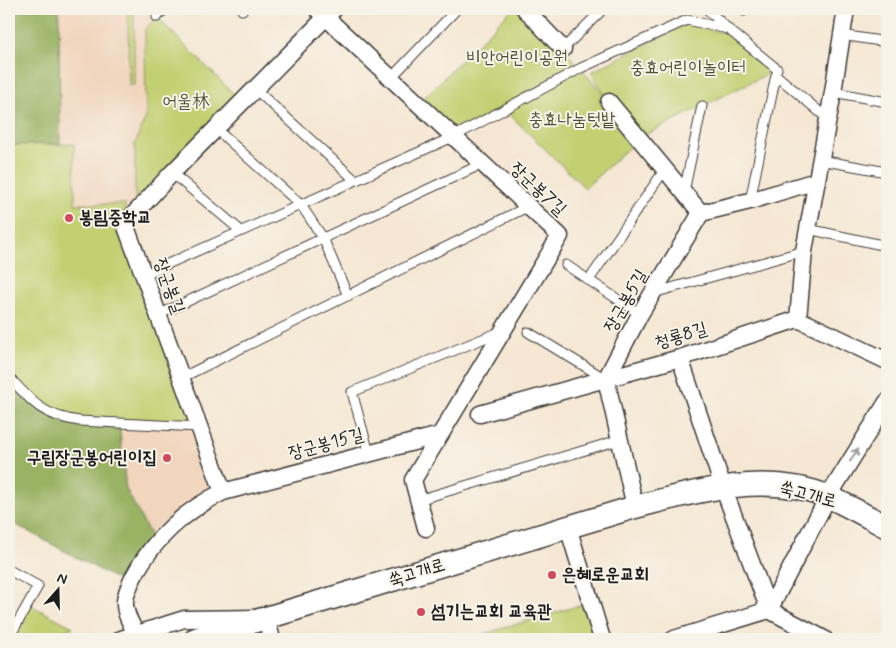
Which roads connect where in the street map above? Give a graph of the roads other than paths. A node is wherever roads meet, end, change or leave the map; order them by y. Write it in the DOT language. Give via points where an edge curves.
graph roads {
  1 [pos="164,9"];
  2 [pos="457,9"];
  3 [pos="525,9"];
  4 [pos="603,9"];
  5 [pos="707,9"];
  6 [pos="846,9"];
  7 [pos="326,12"];
  8 [pos="157,17"];
  9 [pos="728,29"];
  10 [pos="841,35"];
  11 [pos="887,42"];
  12 [pos="563,49"];
  13 [pos="776,69"];
  14 [pos="390,78"];
  15 [pos="255,89"];
  16 [pos="833,92"];
  17 [pos="609,102"];
  18 [pos="887,102"];
  19 [pos="702,106"];
  20 [pos="828,119"];
  21 [pos="216,129"];
  22 [pos="453,137"];
  23 [pos="820,160"];
  24 [pos="482,164"];
  25 [pos="665,169"];
  26 [pos="887,172"];
  27 [pos="172,173"];
  28 [pos="355,180"];
  29 [pos="816,181"];
  30 [pos="684,192"];
  31 [pos="750,201"];
  32 [pos="301,205"];
  33 [pos="528,206"];
  34 [pos="701,213"];
  35 [pos="808,229"];
  36 [pos="241,232"];
  37 [pos="323,238"];
  38 [pos="882,245"];
  39 [pos="804,251"];
  40 [pos="566,265"];
  41 [pos="144,275"];
  42 [pos="589,280"];
  43 [pos="653,293"];
  44 [pos="348,296"];
  45 [pos="640,314"];
  46 [pos="158,315"];
  47 [pos="798,319"];
  48 [pos="503,330"];
  49 [pos="528,332"];
  50 [pos="680,358"];
  51 [pos="887,361"];
  52 [pos="9,377"];
  53 [pos="182,378"];
  54 [pos="606,379"];
  55 [pos="887,402"];
  56 [pos="480,414"];
  57 [pos="199,427"];
  58 [pos="440,435"];
  59 [pos="619,440"];
  60 [pos="369,453"];
  61 [pos="723,487"];
  62 [pos="223,492"];
  63 [pos="828,497"];
  64 [pos="418,500"];
  65 [pos="635,507"];
  66 [pos="887,527"];
  67 [pos="426,528"];
  68 [pos="568,528"];
  69 [pos="9,570"];
  70 [pos="768,610"];
  71 [pos="269,629"];
  72 [pos="129,636"];
  73 [pos="9,638"];
  74 [pos="196,639"];
  75 [pos="602,639"];
  76 [pos="674,639"];
  77 [pos="824,639"];
  1 -- 8 [label="lane"];
  2 -- 14 [label="lane"];
  3 -- 12 [label="street"];
  4 -- 12 [label="lane"];
  5 -- 9 [label="lane"];
  6 -- 10 [label="street"];
  7 -- 14 [label="street, 장군봉7길"];
  7 -- 15 [label="street, 장군봉길"];
  9 -- 13 [label="lane"];
  9 -- 22 [label="lane" via="687,20 581,68"];
  10 -- 11 [label="lane"];
  10 -- 16 [label="street"];
  14 -- 22 [label="street, 장군봉7길"];
  15 -- 21 [label="street, 장군봉길"];
  15 -- 28 [label="lane"];
  16 -- 18 [label="lane"];
  16 -- 20 [label="street"];
  17 -- 25 [label="street"];
  19 -- 30 [label="lane"];
  20 -- 23 [label="street"];
  20 -- 31 [label="lane" via="776,75"];
  21 -- 27 [label="street, 장군봉길"];
  21 -- 32 [label="lane"];
  22 -- 24 [label="street, 장군봉7길"];
  22 -- 28 [label="lane"];
  23 -- 26 [label="lane"];
  23 -- 29 [label="street"];
  24 -- 33 [label="street, 장군봉7길"];
  24 -- 37 [label="lane"];
  25 -- 30 [label="street"];
  25 -- 42 [label="lane"];
  27 -- 36 [label="lane"];
  27 -- 41 [label="street, 장군봉길" via="125,224"];
  28 -- 32 [label="lane"];
  29 -- 31 [label="street"];
  29 -- 35 [label="street"];
  30 -- 34 [label="street"];
  31 -- 34 [label="street"];
  32 -- 36 [label="lane"];
  32 -- 37 [label="lane"];
  33 -- 44 [label="lane"];
  33 -- 48 [label="street, 장군봉7길" via="560,236"];
  34 -- 43 [label="street, 장군봉5길"];
  35 -- 38 [label="lane"];
  35 -- 39 [label="street"];
  36 -- 41 [label="lane"];
  37 -- 44 [label="lane"];
  37 -- 46 [label="lane"];
  39 -- 43 [label="lane"];
  39 -- 47 [label="street"];
  40 -- 42 [label="lane"];
  41 -- 46 [label="street, 장군봉길"];
  42 -- 45 [label="lane"];
  43 -- 45 [label="street, 장군봉5길"];
  44 -- 53 [label="lane"];
  45 -- 54 [label="street, 장군봉5길"];
  46 -- 53 [label="street, 장군봉길"];
  47 -- 50 [label="street, 청룡8길"];
  47 -- 51 [label="street"];
  48 -- 58 [label="street, 장군봉7길"];
  48 -- 60 [label="lane" via="352,392"];
  49 -- 54 [label="lane"];
  50 -- 54 [label="street, 청룡8길"];
  50 -- 61 [label="street"];
  52 -- 57 [label="lane" via="37,406 62,418"];
  53 -- 57 [label="street, 장군봉길"];
  54 -- 56 [label="street, 청룡8길"];
  54 -- 59 [label="street"];
  63 -- 55 [label="street, one-way"];
  57 -- 62 [label="street, 장군봉길"];
  58 -- 60 [label="street, 장군봉15길"];
  58 -- 64 [label="street, 장군봉7길" via="413,480"];
  59 -- 64 [label="lane"];
  59 -- 65 [label="street"];
  60 -- 62 [label="street, 장군봉15길"];
  61 -- 63 [label="main road, 쑥고개로" via="777,485"];
  61 -- 65 [label="main road, 쑥고개로"];
  61 -- 70 [label="street"];
  62 -- 72 [label="street" via="195,507 166,532 136,572 125,602"];
  63 -- 66 [label="main road, 쑥고개로"];
  63 -- 70 [label="street"];
  64 -- 67 [label="street, 장군봉7길"];
  65 -- 68 [label="main road, 쑥고개로"];
  68 -- 71 [label="main road, 쑥고개로"];
  68 -- 75 [label="street"];
  69 -- 73 [label="lane" via="38,586"];
  70 -- 76 [label="street"];
  70 -- 77 [label="street"];
  71 -- 72 [label="street, 쑥고개로" via="184,619"];
  71 -- 74 [label="main road, 쑥고개로"];
}
